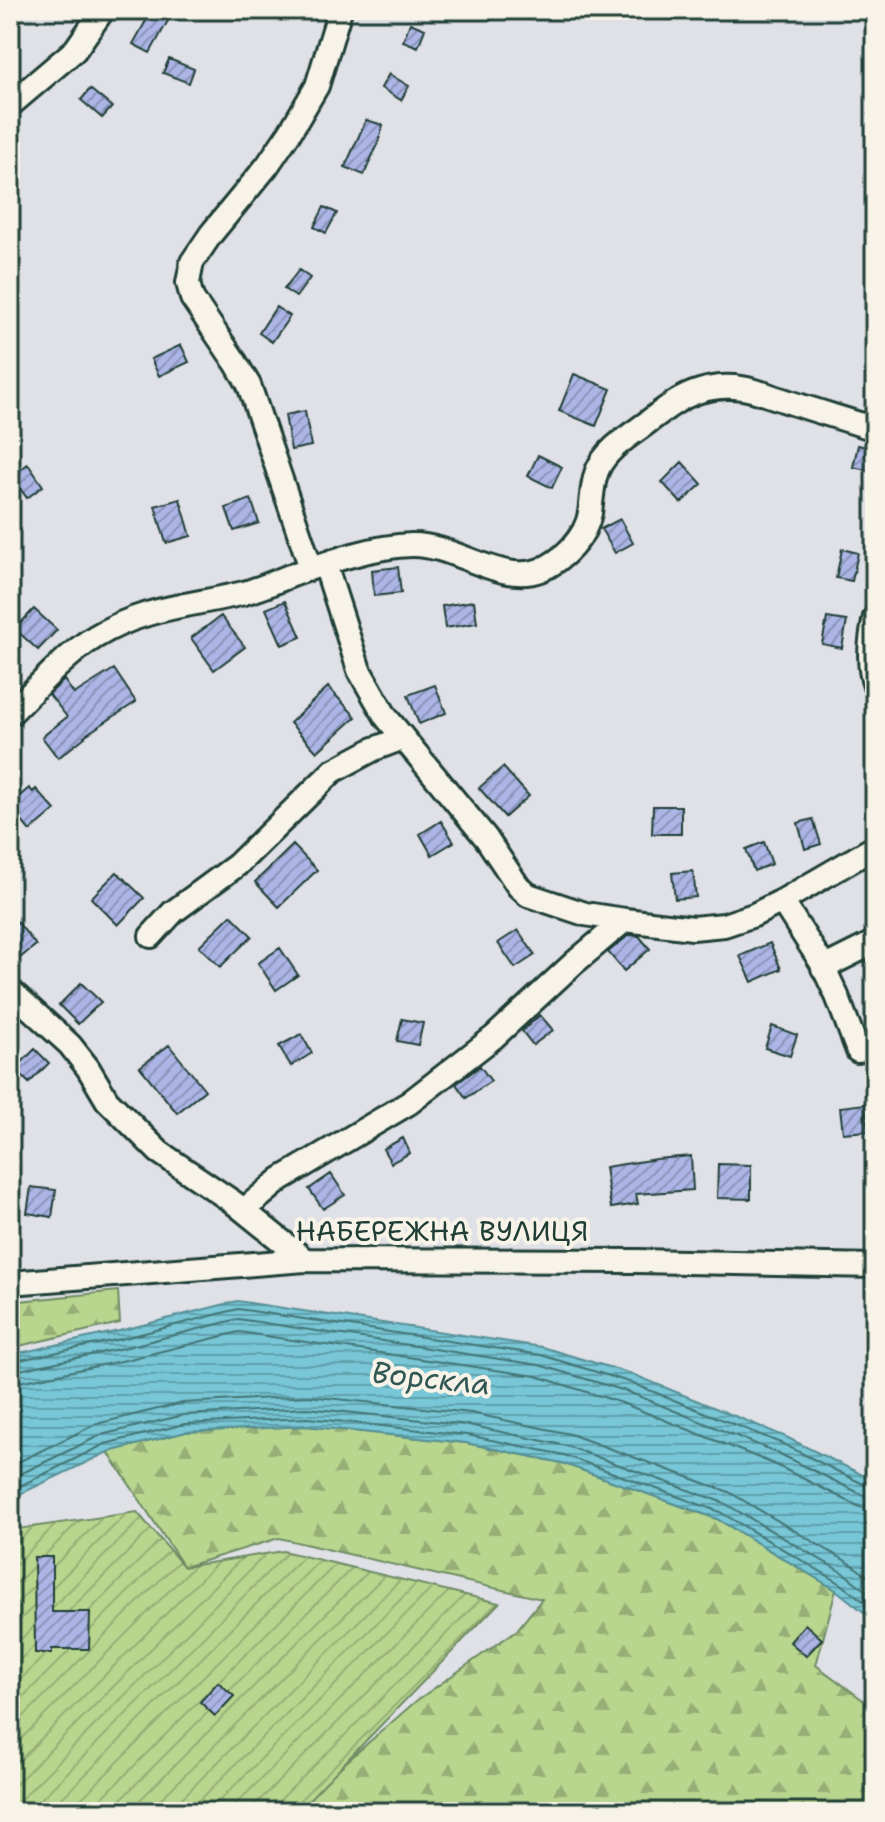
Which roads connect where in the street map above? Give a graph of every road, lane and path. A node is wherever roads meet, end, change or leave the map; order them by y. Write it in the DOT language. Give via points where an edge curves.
graph roads {
  1 [pos="103,10"];
  2 [pos="340,10"];
  3 [pos="10,105"];
  4 [pos="875,429"];
  5 [pos="318,566"];
  6 [pos="875,617"];
  7 [pos="875,686"];
  8 [pos="10,714"];
  9 [pos="403,738"];
  10 [pos="875,847"];
  11 [pos="782,901"];
  12 [pos="625,920"];
  13 [pos="151,936"];
  14 [pos="875,942"];
  15 [pos="823,968"];
  16 [pos="10,990"];
  17 [pos="858,1051"];
  18 [pos="244,1210"];
  19 [pos="305,1260"];
  20 [pos="875,1266"];
  21 [pos="10,1283"];
  1 -- 3 [label="street" via="75,50"];
  2 -- 5 [label="street" via="317,86 267,166 192,262 188,283 192,298 249,385"];
  4 -- 5 [label="street" via="742,388 717,387 669,406 607,456 598,468 584,530 571,548 543,569 511,572 416,545"];
  5 -- 8 [label="street" via="247,592 125,620 92,639"];
  5 -- 9 [label="street" via="359,670"];
  6 -- 7 [label="street" via="870,670"];
  9 -- 12 [label="street" via="528,895 585,914"];
  9 -- 13 [label="street" via="333,771 237,865 173,912"];
  10 -- 11 [label="street"];
  11 -- 12 [label="street" via="724,925 693,928"];
  11 -- 15 [label="street"];
  12 -- 18 [label="street" via="494,1037 409,1103 281,1179"];
  14 -- 15 [label="street"];
  15 -- 17 [label="street"];
  16 -- 18 [label="street" via="70,1045 107,1100 159,1152"];
  18 -- 19 [label="street"];
  19 -- 20 [label="street, НАБЕРЕЖНА ВУЛИЦЯ"];
  19 -- 21 [label="street, НАБЕРЕЖНА ВУЛИЦЯ"];
}
